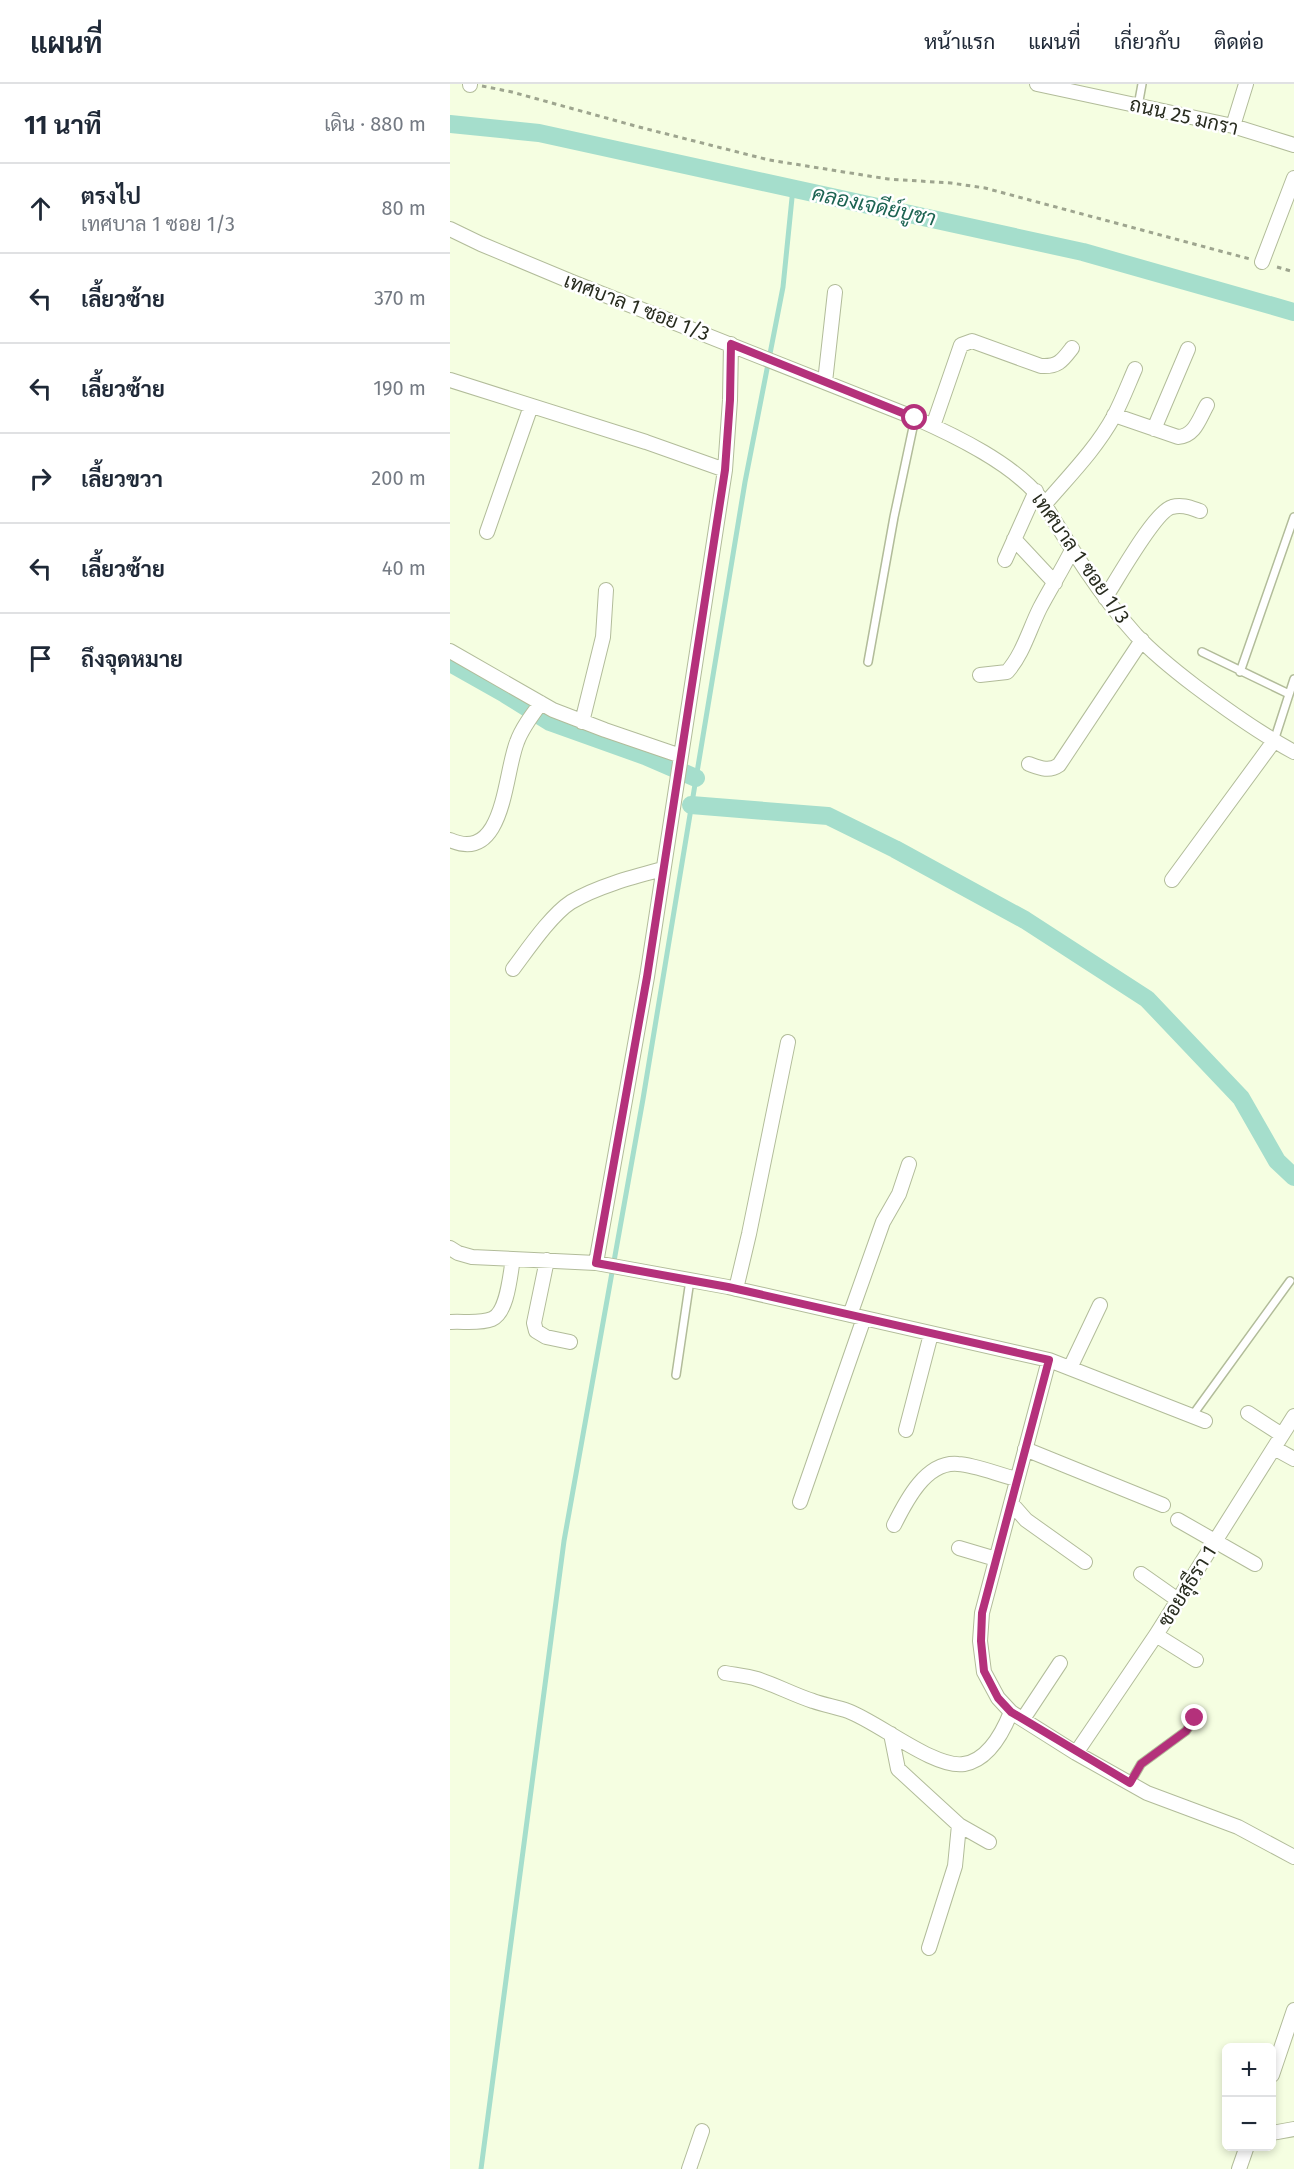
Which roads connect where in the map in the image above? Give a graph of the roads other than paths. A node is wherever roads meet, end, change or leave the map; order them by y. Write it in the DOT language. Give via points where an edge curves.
graph roads {
  1 [pos="1037,84"];
  2 [pos="1142,84"];
  3 [pos="1246,84"];
  4 [pos="1138,106"];
  5 [pos="1233,126"];
  6 [pos="1294,145"];
  7 [pos="1294,178"];
  8 [pos="450,229"];
  9 [pos="1262,262"];
  10 [pos="835,292"];
  11 [pos="731,344"];
  12 [pos="1072,348"];
  13 [pos="1188,349"];
  14 [pos="1135,369"];
  15 [pos="450,380"];
  16 [pos="825,382"];
  17 [pos="1207,405"];
  18 [pos="531,406"];
  19 [pos="1114,416"];
  20 [pos="915,418"];
  21 [pos="933,426"];
  22 [pos="1154,429"];
  23 [pos="725,470"];
  24 [pos="1036,491"];
  25 [pos="1045,504"];
  26 [pos="1200,511"];
  27 [pos="1294,517"];
  28 [pos="487,532"];
  29 [pos="1014,539"];
  30 [pos="1072,550"];
  31 [pos="1005,560"];
  32 [pos="1055,583"];
  33 [pos="606,590"];
  34 [pos="1106,598"];
  35 [pos="1142,640"];
  36 [pos="450,651"];
  37 [pos="1202,652"];
  38 [pos="868,662"];
  39 [pos="1240,672"];
  40 [pos="980,675"];
  41 [pos="1294,679"];
  42 [pos="1289,694"];
  43 [pos="537,709"];
  44 [pos="582,722"];
  45 [pos="1274,741"];
  46 [pos="1294,752"];
  47 [pos="681,759"];
  48 [pos="1029,764"];
  49 [pos="450,840"];
  50 [pos="663,869"];
  51 [pos="1172,879"];
  52 [pos="513,969"];
  53 [pos="788,1042"];
  54 [pos="909,1164"];
  55 [pos="450,1248"];
  56 [pos="513,1259"];
  57 [pos="547,1260"];
  58 [pos="598,1263"];
  59 [pos="690,1280"];
  60 [pos="1290,1281"];
  61 [pos="736,1289"];
  62 [pos="1100,1305"];
  63 [pos="857,1317"];
  64 [pos="450,1322"];
  65 [pos="931,1334"];
  66 [pos="570,1342"];
  67 [pos="1049,1360"];
  68 [pos="1070,1368"];
  69 [pos="676,1375"];
  70 [pos="1248,1413"];
  71 [pos="1294,1416"];
  72 [pos="1198,1418"];
  73 [pos="906,1430"];
  74 [pos="1282,1435"];
  75 [pos="1274,1448"];
  76 [pos="1025,1449"];
  77 [pos="1294,1459"];
  78 [pos="1017,1479"];
  79 [pos="800,1502"];
  80 [pos="1011,1503"];
  81 [pos="1163,1505"];
  82 [pos="1178,1520"];
  83 [pos="894,1525"];
  84 [pos="1215,1541"];
  85 [pos="960,1548"];
  86 [pos="996,1559"];
  87 [pos="1085,1562"];
  88 [pos="1255,1564"];
  89 [pos="1141,1574"];
  90 [pos="1178,1600"];
  91 [pos="1156,1635"];
  92 [pos="1196,1660"];
  93 [pos="1060,1663"];
  94 [pos="725,1673"];
  95 [pos="1017,1716"];
  96 [pos="1195,1718"];
  97 [pos="891,1734"];
  98 [pos="1076,1753"];
  99 [pos="1130,1783"];
  100 [pos="960,1825"];
  101 [pos="988,1842"];
  102 [pos="1294,1857"];
  103 [pos="928,1948"];
  104 [pos="1294,2010"];
  105 [pos="1276,2063"];
  106 [pos="1294,2129"];
  107 [pos="702,2131"];
  108 [pos="1276,2132"];
  109 [pos="1245,2151"];
  110 [pos="689,2169"];
  111 [pos="1239,2169"];
  1 -- 4 [label="street, ถนน 25 มกรา"];
  2 -- 4 [label="lane"];
  3 -- 5 [label="street"];
  4 -- 5 [label="street, ถนน 25 มกรา"];
  5 -- 6 [label="street, ถนน 25 มกรา"];
  7 -- 9 [label="street"];
  8 -- 11 [label="street, เทศบาล 1 ซอย 1/3"];
  10 -- 16 [label="street"];
  11 -- 16 [label="street, เทศบาล 1 ซอย 1/3"];
  11 -- 23 [label="street"];
  12 -- 21 [label="street" via="1051,367 965,342"];
  13 -- 22 [label="street"];
  14 -- 19 [label="street"];
  15 -- 18 [label="street"];
  16 -- 20 [label="street, เทศบาล 1 ซอย 1/3"];
  17 -- 22 [label="street" via="1186,437"];
  18 -- 23 [label="street"];
  18 -- 28 [label="street"];
  19 -- 22 [label="street"];
  19 -- 25 [label="street" via="1091,451"];
  20 -- 21 [label="street, เทศบาล 1 ซอย 1/3"];
  20 -- 38 [label="lane"];
  21 -- 24 [label="street, เทศบาล 1 ซอย 1/3" via="1010,470"];
  23 -- 47 [label="street"];
  24 -- 25 [label="street, เทศบาล 1 ซอย 1/3"];
  24 -- 29 [label="street"];
  25 -- 30 [label="street, เทศบาล 1 ซอย 1/3"];
  26 -- 34 [label="street" via="1170,507 1154,521"];
  27 -- 39 [label="lane"];
  29 -- 31 [label="street"];
  29 -- 32 [label="street"];
  30 -- 32 [label="street"];
  30 -- 34 [label="street, เทศบาล 1 ซอย 1/3"];
  32 -- 40 [label="street" via="1014,664 1007,672"];
  33 -- 44 [label="street" via="603,637"];
  34 -- 35 [label="street, เทศบาล 1 ซอย 1/3"];
  35 -- 45 [label="street, เทศบาล 1 ซอย 1/3" via="1160,659"];
  35 -- 48 [label="street" via="1059,765 1044,769"];
  36 -- 43 [label="street"];
  37 -- 39 [label="lane"];
  39 -- 42 [label="lane"];
  41 -- 42 [label="lane"];
  42 -- 45 [label="lane"];
  43 -- 44 [label="street"];
  43 -- 49 [label="street" via="517,741 499,816 491,829 472,845"];
  44 -- 47 [label="street"];
  45 -- 46 [label="street, เทศบาล 1 ซอย 1/3"];
  45 -- 51 [label="street"];
  47 -- 50 [label="street"];
  50 -- 52 [label="street" via="635,876 570,903"];
  50 -- 58 [label="street"];
  53 -- 61 [label="street"];
  54 -- 63 [label="street" via="899,1194 883,1221"];
  55 -- 56 [label="street" via="472,1257"];
  56 -- 57 [label="street"];
  56 -- 64 [label="street" via="501,1313 491,1319"];
  57 -- 58 [label="street"];
  57 -- 66 [label="street" via="534,1323 536,1331"];
  58 -- 59 [label="street"];
  59 -- 61 [label="street"];
  59 -- 69 [label="lane"];
  60 -- 72 [label="lane"];
  61 -- 63 [label="street"];
  62 -- 68 [label="street"];
  63 -- 65 [label="street"];
  63 -- 79 [label="street"];
  65 -- 67 [label="street"];
  65 -- 73 [label="street"];
  67 -- 68 [label="street"];
  67 -- 76 [label="street"];
  68 -- 72 [label="street"];
  70 -- 74 [label="street"];
  71 -- 74 [label="street, ซอยสุธีรา 1"];
  74 -- 75 [label="street, ซอยสุธีรา 1"];
  75 -- 77 [label="street"];
  75 -- 84 [label="street, ซอยสุธีรา 1"];
  76 -- 78 [label="street"];
  76 -- 81 [label="street"];
  78 -- 80 [label="street"];
  78 -- 83 [label="street" via="957,1464 944,1466 919,1481"];
  80 -- 86 [label="street"];
  80 -- 87 [label="street" via="1026,1520"];
  82 -- 84 [label="street"];
  84 -- 88 [label="street"];
  84 -- 90 [label="street, ซอยสุธีรา 1"];
  85 -- 86 [label="street"];
  86 -- 95 [label="street" via="982,1613 984,1671 998,1698"];
  89 -- 90 [label="street"];
  90 -- 91 [label="street, ซอยสุธีรา 1"];
  91 -- 92 [label="street"];
  91 -- 98 [label="street, ซอยสุธีรา 1"];
  93 -- 95 [label="street"];
  94 -- 97 [label="street" via="756,1679 850,1712"];
  95 -- 97 [label="street" via="978,1760 964,1764 950,1764"];
  95 -- 98 [label="street"];
  96 -- 99 [label="lane" via="1186,1731 1141,1764"];
  97 -- 100 [label="street" via="898,1769"];
  98 -- 99 [label="street"];
  99 -- 102 [label="street" via="1238,1827"];
  100 -- 101 [label="street"];
  100 -- 103 [label="street" via="955,1866"];
  104 -- 105 [label="street"];
  106 -- 108 [label="street"];
  107 -- 110 [label="street"];
  109 -- 111 [label="street"];
}
